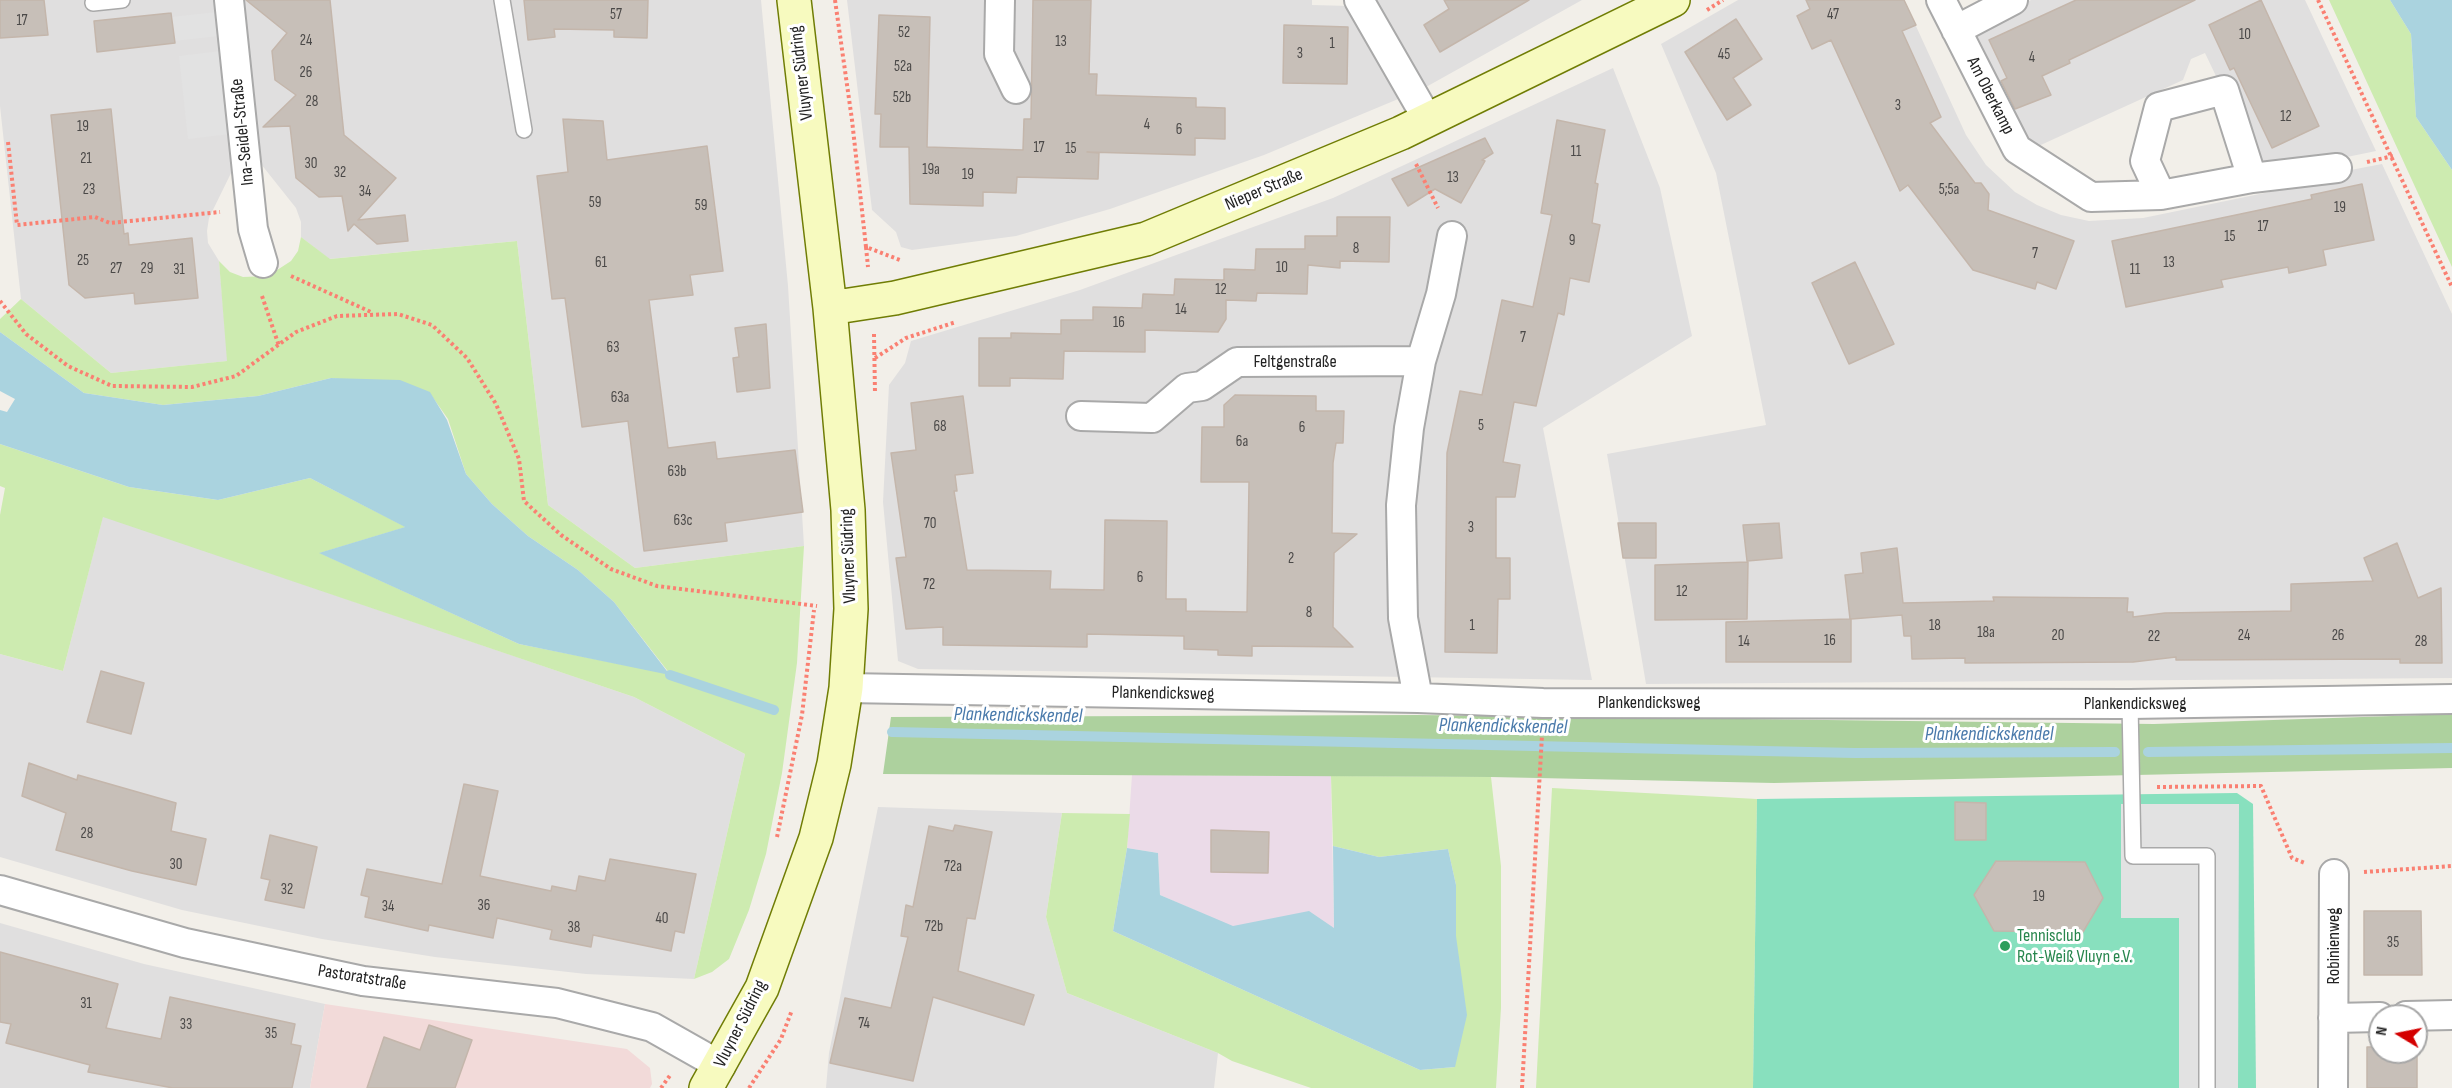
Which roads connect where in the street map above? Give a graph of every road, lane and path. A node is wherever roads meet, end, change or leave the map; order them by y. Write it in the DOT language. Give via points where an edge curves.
graph roads {
  1 [pos="122,0"];
  2 [pos="229,0"];
  3 [pos="502,0"];
  4 [pos="794,0"];
  5 [pos="835,0"];
  6 [pos="1000,0"];
  7 [pos="1359,0"];
  8 [pos="1673,0"];
  9 [pos="1941,0"];
  10 [pos="2013,0"];
  11 [pos="2318,0"];
  12 [pos="93,3"];
  13 [pos="1956,30"];
  14 [pos="1016,89"];
  15 [pos="1415,127"];
  16 [pos="524,130"];
  17 [pos="8,142"];
  18 [pos="2337,168"];
  19 [pos="2252,178"];
  20 [pos="2161,195"];
  21 [pos="251,209"];
  22 [pos="1452,236"];
  23 [pos="912,257"];
  24 [pos="263,263"];
  25 [pos="2452,287"];
  26 [pos="0,301"];
  27 [pos="830,308"];
  28 [pos="374,314"];
  29 [pos="279,346"];
  30 [pos="1420,361"];
  31 [pos="1081,416"];
  32 [pos="814,594"];
  33 [pos="814,605"];
  34 [pos="851,609"];
  35 [pos="846,688"];
  36 [pos="1418,698"];
  37 [pos="2452,699"];
  38 [pos="1543,703"];
  39 [pos="2130,704"];
  40 [pos="2132,787"];
  41 [pos="777,841"];
  42 [pos="2452,866"];
  43 [pos="2334,874"];
  44 [pos="0,890"];
  45 [pos="2452,1015"];
  46 [pos="2428,1016"];
  47 [pos="2333,1017"];
  48 [pos="2368,1017"];
  49 [pos="688,1048"];
  50 [pos="713,1077"];
  51 [pos="662,1088"];
  52 [pos="1522,1088"];
  53 [pos="2207,1088"];
  54 [pos="2333,1088"];
  1 -- 12 [label="lane"];
  2 -- 21 [label="street, Ina-Seidel-Straße" via="232,90"];
  3 -- 16 [label="lane"];
  4 -- 27 [label="street, Vluyner Südring"];
  5 -- 23 [label="path" via="866,247 900,260"];
  6 -- 14 [label="street" via="999,54"];
  7 -- 15 [label="street"];
  8 -- 15 [label="street, Nieper Straße"];
  9 -- 13 [label="street, Am Oberkamp"];
  10 -- 13 [label="street"];
  11 -- 25 [label="path"];
  13 -- 20 [label="street, Am Oberkamp" via="2017,149 2091,197"];
  15 -- 22 [label="path"];
  15 -- 27 [label="street, Nieper Straße" via="1146,239 895,298"];
  17 -- 21 [label="path" via="16,225 95,218 110,223"];
  18 -- 19 [label="street, Am Oberkamp"];
  19 -- 20 [label="street, Am Oberkamp"];
  19 -- 20 [label="street" via="2223,90 2159,107 2145,161"];
  21 -- 24 [label="street, Ina-Seidel-Straße"];
  22 -- 30 [label="street" via="1441,294"];
  24 -- 28 [label="path"];
  24 -- 29 [label="path" via="258,281"];
  26 -- 29 [label="path" via="26,334 59,360 112,386 192,387 236,376"];
  27 -- 34 [label="street, Vluyner Südring" via="848,510"];
  28 -- 29 [label="path" via="337,316 297,332"];
  28 -- 33 [label="path" via="398,314 432,325 467,358 496,404 519,459 524,501 561,535 611,569 657,586"];
  30 -- 31 [label="street, Feltgenstraße" via="1237,362 1202,386 1187,388 1152,418"];
  30 -- 36 [label="street" via="1401,505 1403,618"];
  32 -- 33 [label="path"];
  33 -- 34 [label="path"];
  33 -- 41 [label="path" via="802,716"];
  34 -- 35 [label="street, Vluyner Südring"];
  35 -- 36 [label="street, Plankendicksweg"];
  35 -- 50 [label="street, Vluyner Südring" via="834,764 816,838 762,988"];
  36 -- 38 [label="street, Plankendicksweg"];
  37 -- 39 [label="street, Plankendicksweg"];
  38 -- 39 [label="street, Plankendicksweg"];
  38 -- 52 [label="path"];
  39 -- 40 [label="lane"];
  40 -- 43 [label="path" via="2261,786 2292,858"];
  40 -- 53 [label="lane" via="2133,856 2207,856"];
  42 -- 43 [label="path"];
  43 -- 47 [label="street, Robinienweg"];
  44 -- 49 [label="street, Pastoratstraße" via="185,943 363,981 557,1003 652,1028"];
  45 -- 46 [label="street"];
  47 -- 48 [label="street"];
  47 -- 54 [label="street, Robinienweg"];
  49 -- 50 [label="street, Pastoratstraße"];
  49 -- 51 [label="path"];
}
